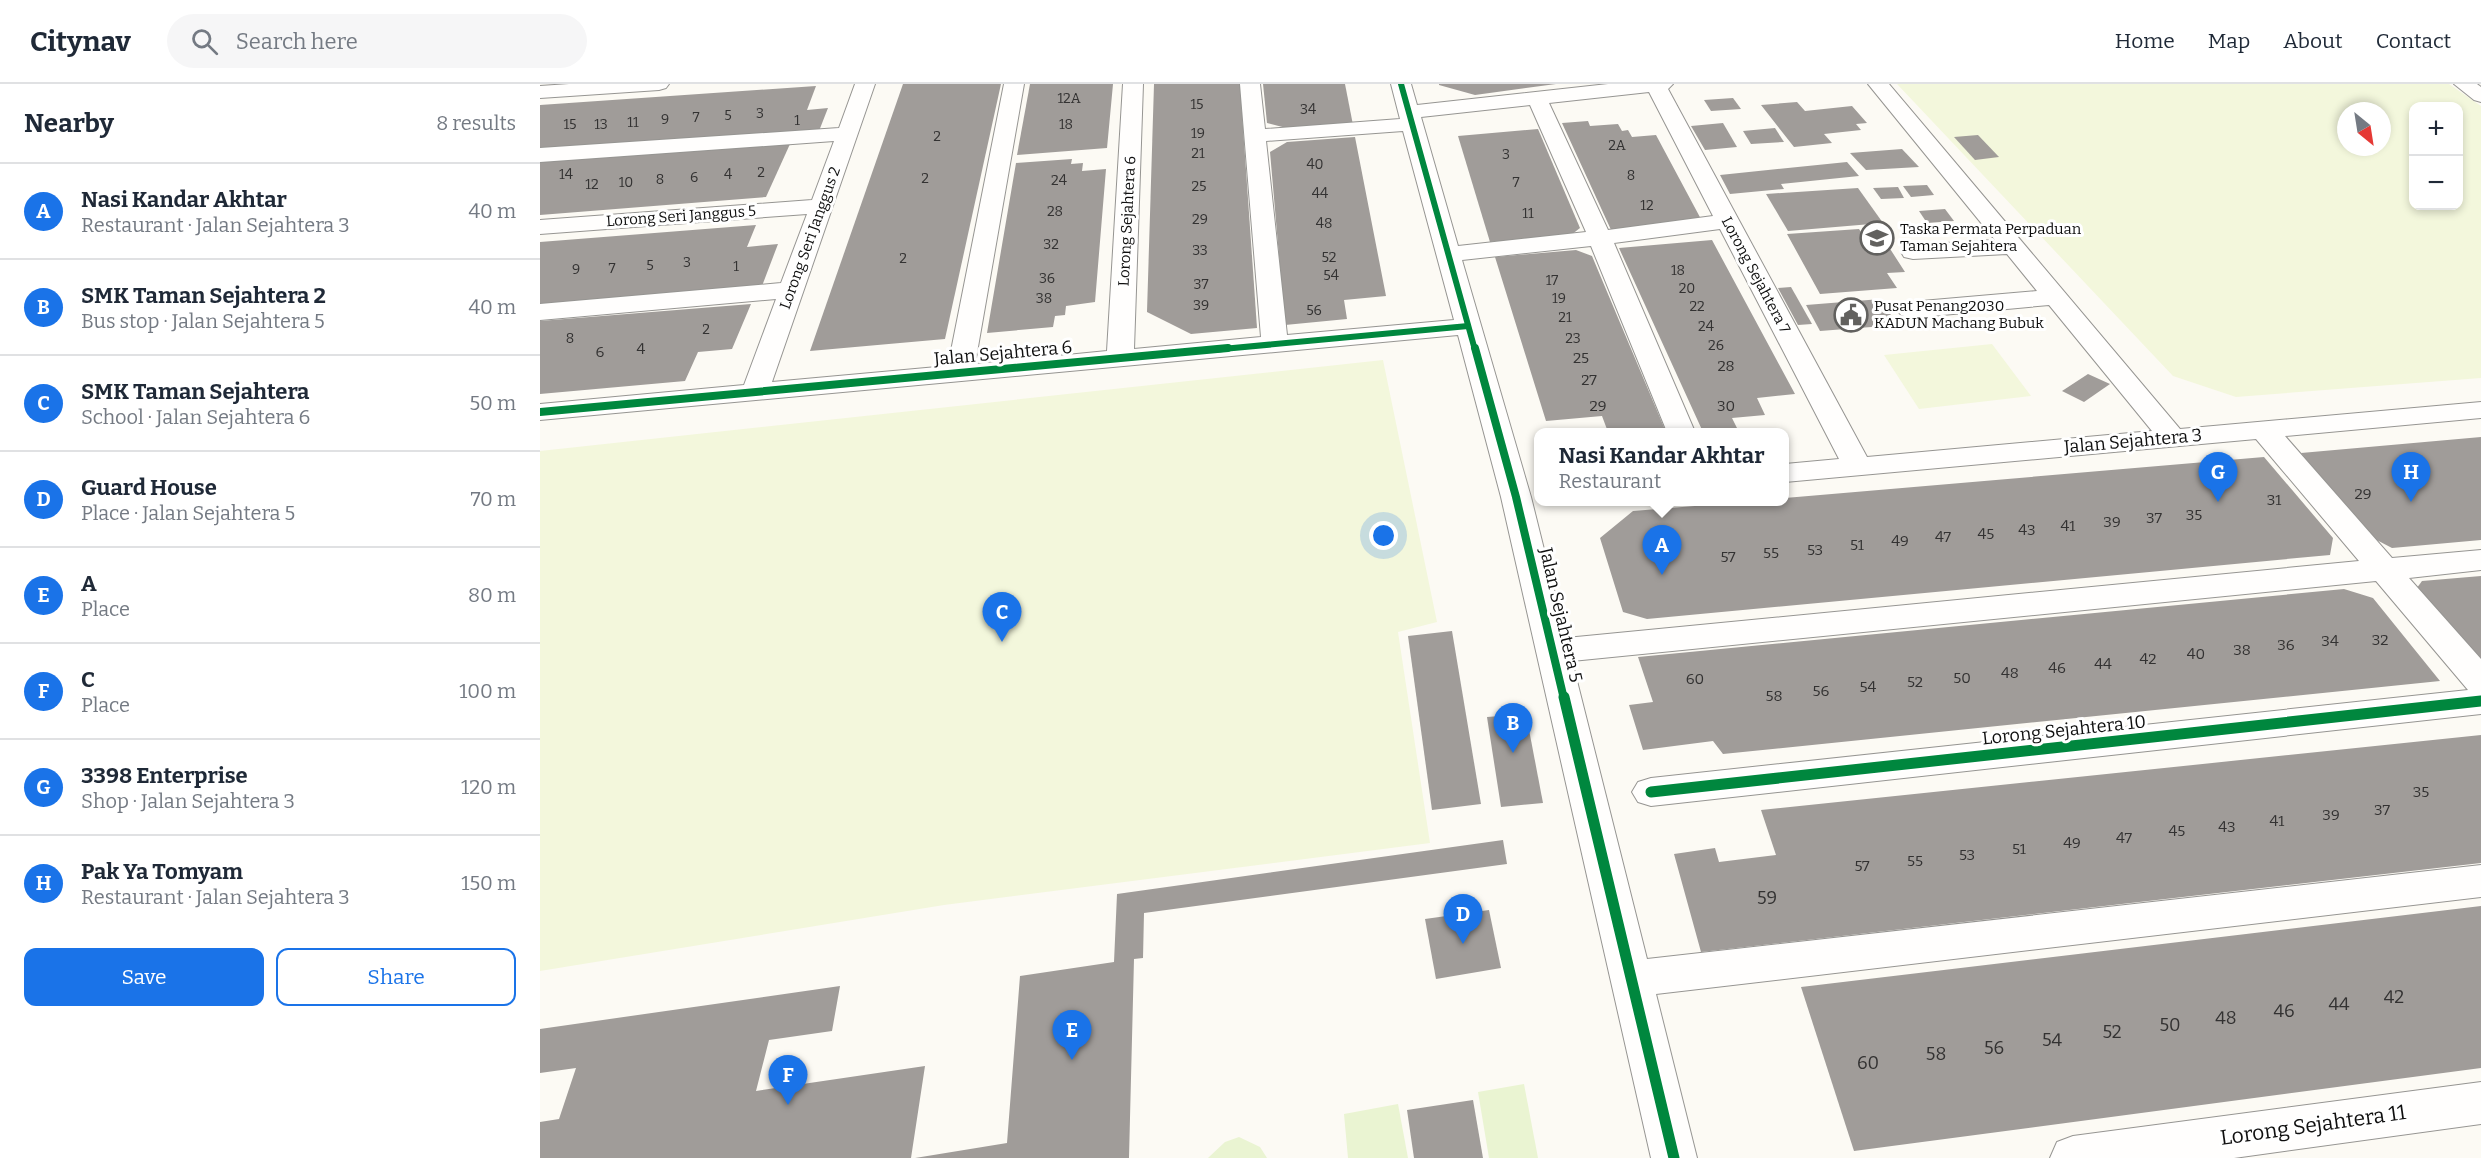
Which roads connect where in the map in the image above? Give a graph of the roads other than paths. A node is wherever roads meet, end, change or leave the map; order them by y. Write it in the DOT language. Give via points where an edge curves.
graph roads {
  1 [pos="659,84"];
  2 [pos="865,84"];
  3 [pos="1014,84"];
  4 [pos="1133,84"];
  5 [pos="1250,84"];
  6 [pos="1401,84"];
  7 [pos="1663,84"];
  8 [pos="1878,84"];
  9 [pos="2464,84"];
  10 [pos="1656,85"];
  11 [pos="540,92"];
  12 [pos="2481,96"];
  13 [pos="1537,98"];
  14 [pos="1410,118"];
  15 [pos="847,134"];
  16 [pos="1254,136"];
  17 [pos="540,155"];
  18 [pos="822,206"];
  19 [pos="1727,221"];
  20 [pos="540,227"];
  21 [pos="1600,238"];
  22 [pos="2013,246"];
  23 [pos="1913,252"];
  24 [pos="1448,254"];
  25 [pos="792,290"];
  26 [pos="2056,297"];
  27 [pos="1910,310"];
  28 [pos="540,312"];
  29 [pos="1468,326"];
  30 [pos="1275,344"];
  31 [pos="1120,358"];
  32 [pos="960,373"];
  33 [pos="755,392"];
  34 [pos="2481,410"];
  35 [pos="540,412"];
  36 [pos="1679,428"];
  37 [pos="2263,429"];
  38 [pos="2174,438"];
  39 [pos="1857,466"];
  40 [pos="1789,473"];
  41 [pos="1528,496"];
  42 [pos="2481,560"];
  43 [pos="2383,570"];
  44 [pos="1552,651"];
  45 [pos="2481,682"];
  46 [pos="2481,701"];
  47 [pos="1651,792"];
  48 [pos="2481,880"];
  49 [pos="1631,980"];
  50 [pos="2481,1102"];
  51 [pos="1674,1158"];
  52 [pos="2073,1158"];
  1 -- 11 [label="street"];
  2 -- 15 [label="street, Lorong Seri Janggus 2"];
  3 -- 32 [label="street"];
  4 -- 31 [label="street, Lorong Sejahtera 6"];
  5 -- 16 [label="street"];
  6 -- 14 [label="street, Jalan Sejahtera 5"];
  7 -- 10 [label="street"];
  8 -- 22 [label="street"];
  9 -- 12 [label="street"];
  10 -- 13 [label="street"];
  10 -- 19 [label="street, Lorong Sejahtera 7"];
  13 -- 14 [label="street"];
  13 -- 21 [label="street"];
  14 -- 16 [label="street"];
  14 -- 24 [label="street, Jalan Sejahtera 5"];
  15 -- 17 [label="street"];
  15 -- 18 [label="street, Lorong Seri Janggus 2"];
  16 -- 30 [label="street"];
  18 -- 20 [label="street, Lorong Seri Janggus 5"];
  18 -- 25 [label="street, Lorong Seri Janggus 2"];
  19 -- 21 [label="street"];
  19 -- 39 [label="street, Lorong Sejahtera 7"];
  21 -- 24 [label="street"];
  21 -- 36 [label="street"];
  22 -- 23 [label="street"];
  22 -- 26 [label="street"];
  24 -- 29 [label="street, Jalan Sejahtera 5"];
  25 -- 28 [label="street"];
  25 -- 33 [label="street, Lorong Seri Janggus 2"];
  26 -- 27 [label="street"];
  26 -- 38 [label="street"];
  29 -- 30 [label="street, Jalan Sejahtera 6"];
  29 -- 41 [label="street, Jalan Sejahtera 5"];
  30 -- 31 [label="street, Jalan Sejahtera 6"];
  31 -- 32 [label="street, Jalan Sejahtera 6"];
  32 -- 33 [label="street, Jalan Sejahtera 6"];
  33 -- 35 [label="street, Jalan Sejahtera 6"];
  34 -- 37 [label="street, Jalan Sejahtera 3"];
  37 -- 38 [label="street, Jalan Sejahtera 3"];
  37 -- 43 [label="street"];
  38 -- 39 [label="street, Jalan Sejahtera 3"];
  39 -- 40 [label="street, Jalan Sejahtera 3"];
  41 -- 44 [label="street, Jalan Sejahtera 5"];
  42 -- 43 [label="street"];
  43 -- 44 [label="street"];
  43 -- 45 [label="street"];
  44 -- 49 [label="street, Jalan Sejahtera 5"];
  46 -- 47 [label="street, Lorong Sejahtera 10"];
  48 -- 49 [label="street"];
  49 -- 51 [label="street, Jalan Sejahtera 5"];
  50 -- 52 [label="street, Lorong Sejahtera 11"];
}
